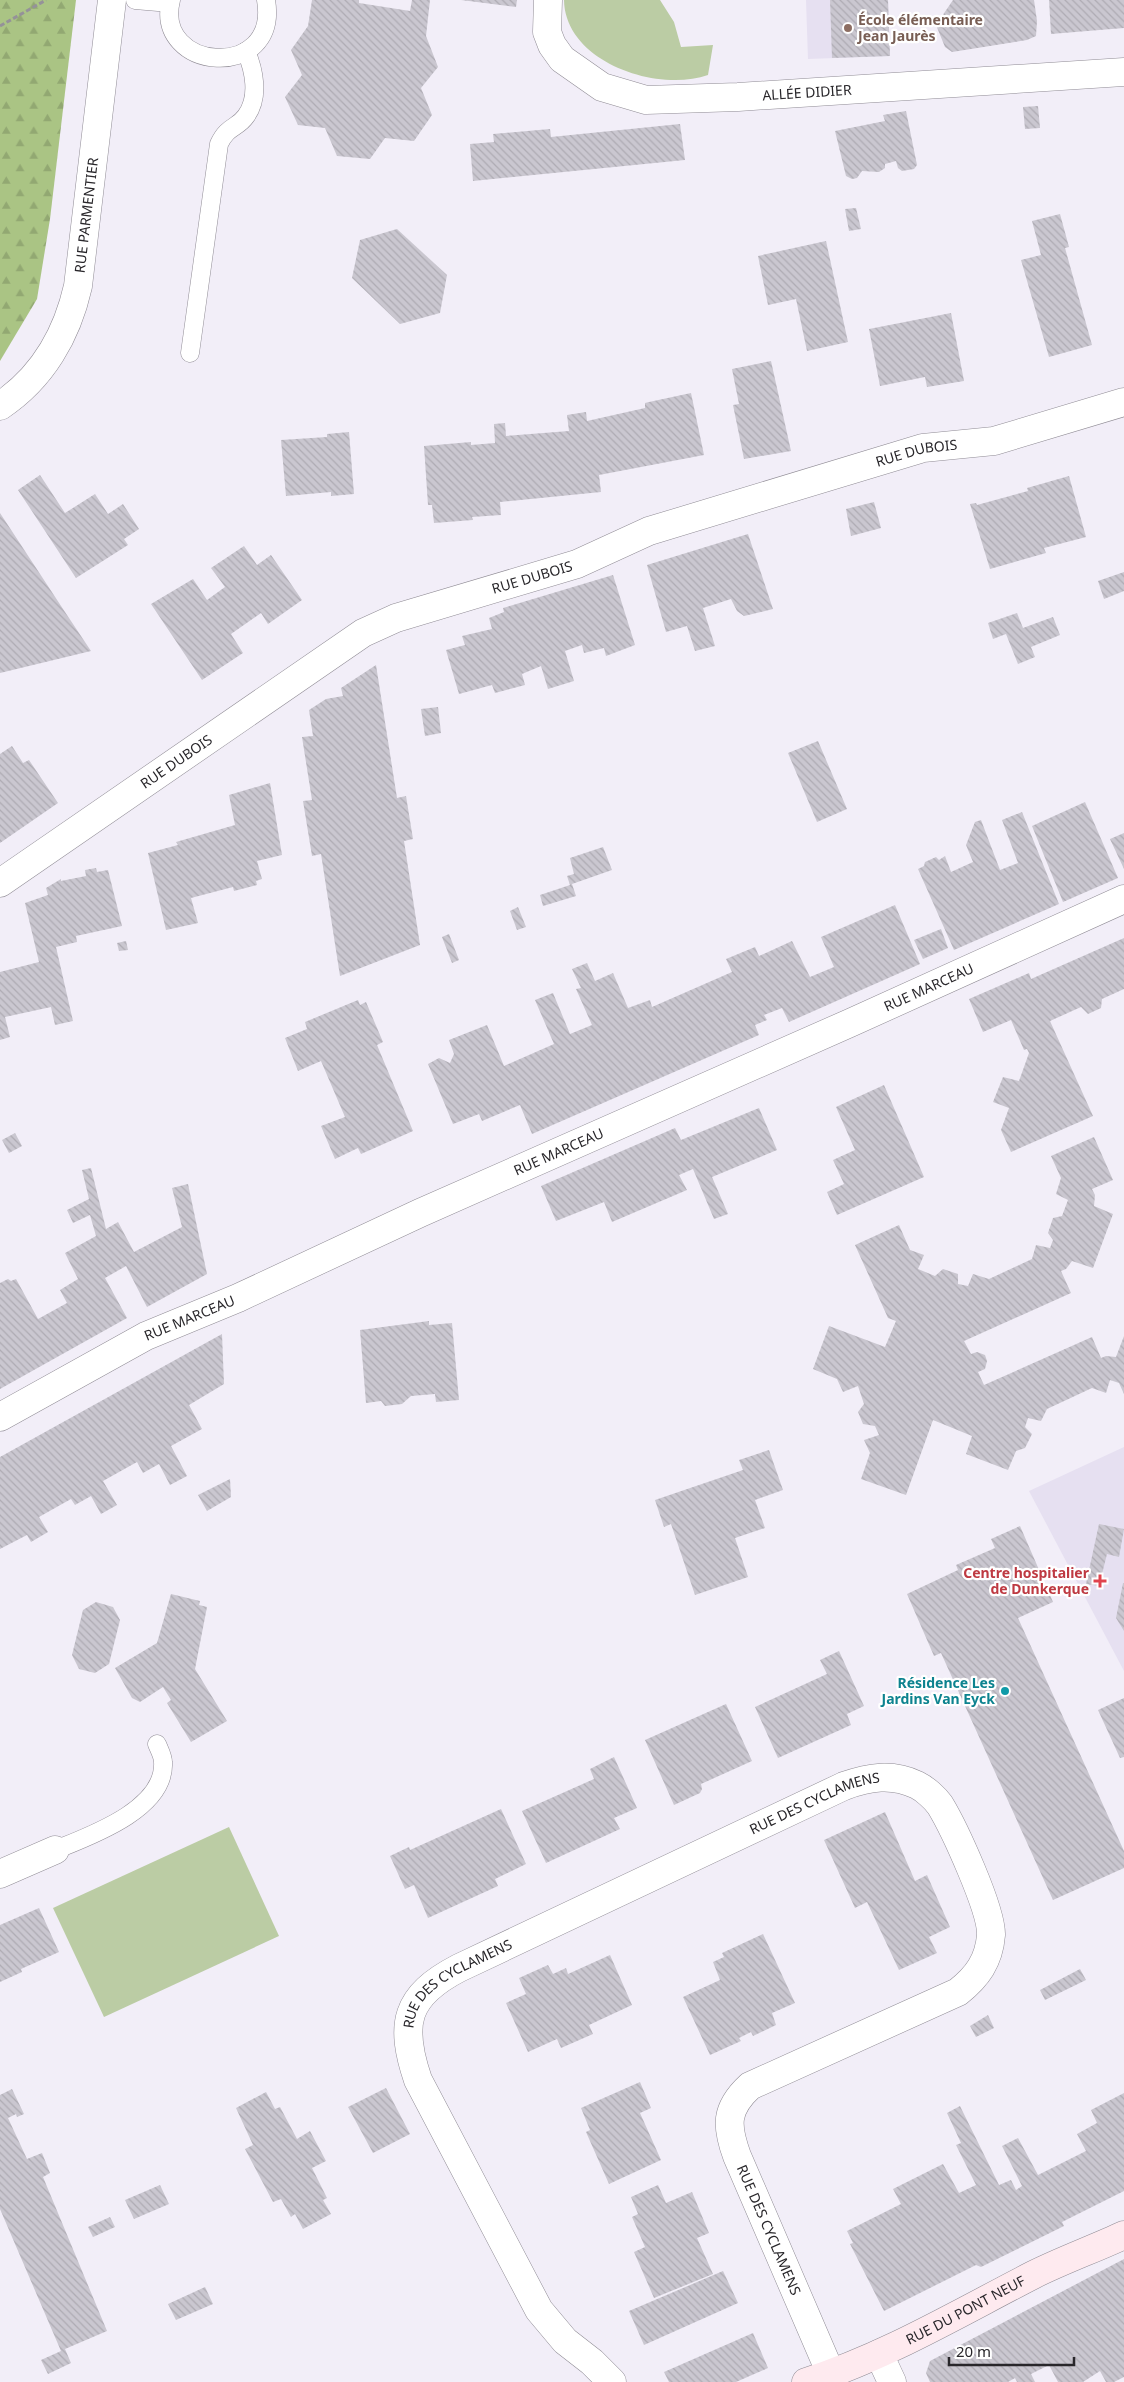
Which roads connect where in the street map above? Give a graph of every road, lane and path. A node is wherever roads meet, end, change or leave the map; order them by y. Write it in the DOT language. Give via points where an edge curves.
graph roads {
  1 [pos="46,0"];
  2 [pos="112,0"];
  3 [pos="135,0"];
  4 [pos="266,0"];
  5 [pos="548,0"];
  6 [pos="171,2"];
  7 [pos="0,26"];
  8 [pos="246,51"];
  9 [pos="1124,72"];
  10 [pos="190,353"];
  11 [pos="1124,402"];
  12 [pos="0,406"];
  13 [pos="0,883"];
  14 [pos="1124,899"];
  15 [pos="0,1417"];
  16 [pos="158,1744"];
  17 [pos="55,1850"];
  18 [pos="0,1874"];
  19 [pos="1124,2235"];
  20 [pos="879,2354"];
  21 [pos="818,2378"];
  22 [pos="612,2382"];
  23 [pos="892,2382"];
  1 -- 7 [label="path"];
  2 -- 12 [label="street, RUE PARMENTIER" via="73,309 43,366"];
  3 -- 6 [label="lane"];
  4 -- 8 [label="lane" via="265,25 258,39"];
  5 -- 9 [label="street, ALLÉE DIDIER" via="547,32 562,58 602,87 646,100"];
  6 -- 8 [label="lane" via="170,20 176,35 200,56 232,58"];
  8 -- 10 [label="lane" via="252,66 254,92 246,116 227,130 219,144"];
  11 -- 13 [label="street, RUE DUBOIS" via="994,441 923,448 649,531 577,564 396,618 363,633"];
  14 -- 15 [label="street, RUE MARCEAU" via="420,1213 238,1298 146,1336"];
  16 -- 17 [label="lane" via="164,1761 163,1770 158,1784 145,1802 131,1815"];
  17 -- 18 [label="street"];
  19 -- 20 [label="street, RUE DU PONT NEUF" via="1041,2271"];
  20 -- 21 [label="street, RUE DU PONT NEUF"];
  20 -- 23 [label="street"];
  21 -- 22 [label="street, RUE DES CYCLAMENS" via="728,2125 738,2097 750,2086 958,1992 977,1976 983,1964 991,1934 988,1913 947,1818 924,1790 894,1777 859,1781 826,1794 459,1968 428,1987 418,1999 409,2029 409,2049 418,2080 539,2310 565,2341"];
}
